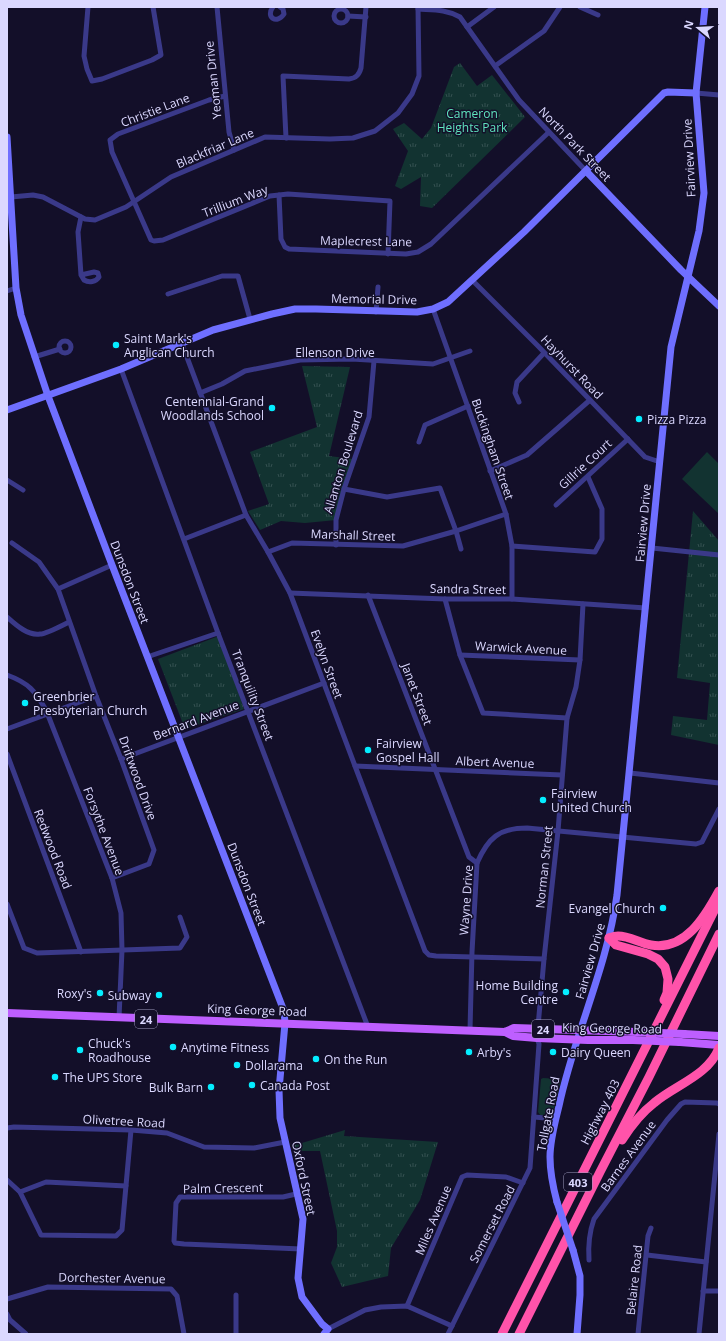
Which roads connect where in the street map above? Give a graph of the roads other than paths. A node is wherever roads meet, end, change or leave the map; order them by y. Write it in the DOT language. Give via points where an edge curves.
graph roads {
  1 [pos="88,7"];
  2 [pos="152,7"];
  3 [pos="217,7"];
  4 [pos="273,7"];
  5 [pos="280,7"];
  6 [pos="366,7"];
  7 [pos="494,7"];
  8 [pos="560,7"];
  9 [pos="580,7"];
  10 [pos="705,7"];
  11 [pos="418,8"];
  12 [pos="598,15"];
  13 [pos="348,16"];
  14 [pos="366,17"];
  15 [pos="467,26"];
  16 [pos="495,66"];
  17 [pos="696,93"];
  18 [pos="719,95"];
  19 [pos="225,96"];
  20 [pos="549,132"];
  21 [pos="7,137"];
  22 [pos="286,138"];
  23 [pos="234,150"];
  24 [pos="586,171"];
  25 [pos="279,195"];
  26 [pos="11,197"];
  27 [pos="134,201"];
  28 [pos="81,217"];
  29 [pos="11,242"];
  30 [pos="388,254"];
  31 [pos="80,275"];
  32 [pos="688,277"];
  33 [pos="472,280"];
  34 [pos="378,287"];
  35 [pos="16,288"];
  36 [pos="7,291"];
  37 [pos="168,294"];
  38 [pos="719,306"];
  39 [pos="433,310"];
  40 [pos="376,312"];
  41 [pos="250,319"];
  42 [pos="182,344"];
  43 [pos="60,349"];
  44 [pos="470,351"];
  45 [pos="544,353"];
  46 [pos="34,357"];
  47 [pos="451,357"];
  48 [pos="374,361"];
  49 [pos="121,369"];
  50 [pos="200,393"];
  51 [pos="48,396"];
  52 [pos="590,400"];
  53 [pos="519,402"];
  54 [pos="468,406"];
  55 [pos="7,410"];
  56 [pos="628,439"];
  57 [pos="419,442"];
  58 [pos="660,462"];
  59 [pos="490,471"];
  60 [pos="588,477"];
  61 [pos="7,480"];
  62 [pos="344,489"];
  63 [pos="23,490"];
  64 [pos="556,505"];
  65 [pos="506,514"];
  66 [pos="246,515"];
  67 [pos="456,531"];
  68 [pos="184,539"];
  69 [pos="12,543"];
  70 [pos="336,545"];
  71 [pos="512,546"];
  72 [pos="652,548"];
  73 [pos="461,549"];
  74 [pos="268,552"];
  75 [pos="719,555"];
  76 [pos="112,565"];
  77 [pos="58,589"];
  78 [pos="290,594"];
  79 [pos="368,595"];
  80 [pos="445,599"];
  81 [pos="512,599"];
  82 [pos="583,604"];
  83 [pos="646,608"];
  84 [pos="7,617"];
  85 [pos="70,622"];
  86 [pos="218,632"];
  87 [pos="460,655"];
  88 [pos="147,657"];
  89 [pos="580,660"];
  90 [pos="7,675"];
  91 [pos="324,683"];
  92 [pos="96,696"];
  93 [pos="248,711"];
  94 [pos="47,713"];
  95 [pos="567,718"];
  96 [pos="7,729"];
  97 [pos="178,738"];
  98 [pos="7,754"];
  99 [pos="121,759"];
  100 [pos="355,766"];
  101 [pos="435,770"];
  102 [pos="630,773"];
  103 [pos="562,775"];
  104 [pos="719,783"];
  105 [pos="719,809"];
  106 [pos="558,831"];
  107 [pos="623,837"];
  108 [pos="477,863"];
  109 [pos="112,878"];
  110 [pos="719,891"];
  111 [pos="719,901"];
  112 [pos="7,904"];
  113 [pos="180,917"];
  114 [pos="719,934"];
  115 [pos="609,938"];
  116 [pos="122,950"];
  117 [pos="81,952"];
  118 [pos="472,956"];
  119 [pos="544,959"];
  120 [pos="7,1013"];
  121 [pos="119,1018"];
  122 [pos="285,1023"];
  123 [pos="368,1027"];
  124 [pos="537,1029"];
  125 [pos="470,1030"];
  126 [pos="581,1030"];
  127 [pos="654,1030"];
  128 [pos="505,1032"];
  129 [pos="719,1036"];
  130 [pos="578,1040"];
  131 [pos="538,1041"];
  132 [pos="719,1045"];
  133 [pos="719,1048"];
  134 [pos="719,1104"];
  135 [pos="534,1117"];
  136 [pos="556,1119"];
  137 [pos="7,1128"];
  138 [pos="130,1130"];
  139 [pos="719,1134"];
  140 [pos="285,1142"];
  141 [pos="600,1172"];
  142 [pos="7,1180"];
  143 [pos="523,1183"];
  144 [pos="126,1186"];
  145 [pos="20,1192"];
  146 [pos="296,1194"];
  147 [pos="651,1228"];
  148 [pos="301,1249"];
  149 [pos="647,1255"];
  150 [pos="589,1260"];
  151 [pos="706,1262"];
  152 [pos="703,1291"];
  153 [pos="719,1291"];
  154 [pos="236,1296"];
  155 [pos="7,1299"];
  156 [pos="407,1306"];
  157 [pos="7,1314"];
  158 [pos="452,1326"];
  159 [pos="326,1331"];
  160 [pos="26,1334"];
  161 [pos="184,1334"];
  162 [pos="236,1334"];
  163 [pos="448,1334"];
  164 [pos="502,1334"];
  165 [pos="519,1334"];
  166 [pos="577,1334"];
  167 [pos="638,1334"];
  168 [pos="699,1334"];
  1 -- 2 [label="street" via="84,56 92,81 161,55"];
  3 -- 19 [label="street, Yeoman Drive"];
  4 -- 5 [label="street" via="270,15 277,20 284,14"];
  6 -- 14 [label="street"];
  7 -- 15 [label="street"];
  8 -- 16 [label="street" via="544,31"];
  9 -- 12 [label="street"];
  10 -- 17 [label="main road, Fairview Drive"];
  11 -- 15 [label="street, North Park Street" via="453,12 460,16"];
  11 -- 22 [label="street, Blackfriar Lane" via="419,76 412,94 398,113 375,131 353,138"];
  13 -- 14 [label="street"];
  14 -- 22 [label="street" via="361,68 358,75 349,79 283,76"];
  15 -- 16 [label="street, North Park Street"];
  16 -- 20 [label="street, North Park Street" via="519,100"];
  17 -- 18 [label="street"];
  17 -- 24 [label="main road, Memorial Drive" via="664,93"];
  17 -- 32 [label="main road, Fairview Drive" via="704,193 699,232"];
  19 -- 23 [label="street, Yeoman Drive"];
  19 -- 27 [label="street, Christie Lane" via="118,134 110,140 112,152"];
  20 -- 24 [label="street, North Park Street"];
  20 -- 30 [label="street, Maplecrest Lane" via="428,247 414,253"];
  21 -- 26 [label="main road, Dunsdon Street"];
  22 -- 23 [label="street, Blackfriar Lane" via="265,138"];
  23 -- 27 [label="street, Blackfriar Lane" via="171,178"];
  24 -- 32 [label="main road, North Park Street"];
  24 -- 33 [label="main road, Memorial Drive"];
  25 -- 27 [label="street, Trillium Way" via="270,196 159,242 149,237"];
  25 -- 30 [label="street, Maplecrest Lane" via="282,239 286,247 293,250"];
  25 -- 30 [label="street, Trillium Way" via="390,201"];
  26 -- 28 [label="street, Blackfriar Lane" via="43,197"];
  26 -- 29 [label="main road, Dunsdon Street"];
  27 -- 28 [label="street, Blackfriar Lane" via="100,219 90,220"];
  28 -- 31 [label="street" via="78,232"];
  29 -- 35 [label="main road, Dunsdon Street"];
  32 -- 38 [label="main road, North Park Street"];
  32 -- 58 [label="main road, Fairview Drive" via="671,347"];
  33 -- 39 [label="main road, Memorial Drive" via="448,302"];
  33 -- 45 [label="street, Hayhurst Road"];
  34 -- 40 [label="street"];
  35 -- 36 [label="street"];
  35 -- 46 [label="main road, Dunsdon Street"];
  37 -- 41 [label="street" via="222,276 238,276"];
  39 -- 40 [label="main road, Memorial Drive"];
  39 -- 47 [label="street, Buckingham Street"];
  40 -- 41 [label="main road, Memorial Drive" via="295,309"];
  41 -- 42 [label="main road, Memorial Drive" via="213,330"];
  42 -- 49 [label="main road, Memorial Drive"];
  42 -- 50 [label="street, Evelyn Street"];
  43 -- 46 [label="street"];
  44 -- 47 [label="street, Ellenson Drive"];
  45 -- 52 [label="street, Hayhurst Road"];
  45 -- 53 [label="street" via="517,382 515,393"];
  46 -- 51 [label="main road, Dunsdon Street"];
  47 -- 48 [label="street, Ellenson Drive" via="433,364"];
  47 -- 54 [label="street, Buckingham Street"];
  48 -- 50 [label="street, Ellenson Drive" via="300,360 245,371"];
  48 -- 62 [label="street, Allanton Boulevard" via="369,416"];
  49 -- 51 [label="main road, Memorial Drive"];
  49 -- 68 [label="street, Tranquility Street"];
  50 -- 66 [label="street, Evelyn Street"];
  51 -- 55 [label="main road, Memorial Drive"];
  51 -- 76 [label="main road, Dunsdon Street"];
  52 -- 56 [label="street, Hayhurst Road"];
  52 -- 59 [label="street" via="527,455"];
  54 -- 57 [label="street" via="425,425"];
  54 -- 59 [label="street, Buckingham Street"];
  56 -- 58 [label="street, Hayhurst Road" via="645,457"];
  56 -- 60 [label="street, Gillrie Court"];
  58 -- 72 [label="main road, Fairview Drive"];
  59 -- 65 [label="street, Buckingham Street"];
  60 -- 64 [label="street, Gillrie Court"];
  60 -- 71 [label="street" via="602,509 602,539 595,552"];
  61 -- 63 [label="street"];
  62 -- 67 [label="street" via="387,497 440,488"];
  62 -- 70 [label="street, Allanton Boulevard" via="336,520"];
  65 -- 67 [label="street, Marshall Street"];
  65 -- 71 [label="street, Buckingham Street"];
  66 -- 68 [label="street"];
  66 -- 74 [label="street, Evelyn Street"];
  67 -- 70 [label="street, Marshall Street" via="403,546"];
  67 -- 73 [label="street"];
  68 -- 86 [label="street, Tranquility Street"];
  69 -- 77 [label="street, Driftwood Drive" via="39,562"];
  70 -- 74 [label="street, Marshall Street" via="292,543"];
  71 -- 81 [label="street, Buckingham Street"];
  72 -- 75 [label="street"];
  72 -- 83 [label="main road, Fairview Drive"];
  74 -- 78 [label="street, Evelyn Street"];
  76 -- 77 [label="street"];
  76 -- 88 [label="main road, Dunsdon Street"];
  77 -- 85 [label="street, Driftwood Drive"];
  78 -- 79 [label="street, Sandra Street"];
  78 -- 91 [label="street, Evelyn Street"];
  79 -- 80 [label="street, Sandra Street"];
  79 -- 101 [label="street, Janet Street"];
  80 -- 81 [label="street, Sandra Street"];
  80 -- 87 [label="street"];
  81 -- 82 [label="street, Sandra Street"];
  82 -- 83 [label="street, Sandra Street"];
  82 -- 89 [label="street, Norman Street"];
  83 -- 102 [label="main road, Fairview Drive"];
  84 -- 85 [label="street" via="28,632 40,634"];
  85 -- 92 [label="street, Driftwood Drive"];
  86 -- 88 [label="street"];
  86 -- 93 [label="street, Tranquility Street"];
  87 -- 89 [label="street, Warwick Avenue"];
  87 -- 95 [label="street" via="482,713"];
  88 -- 97 [label="main road, Dunsdon Street"];
  89 -- 95 [label="street, Norman Street" via="576,687"];
  90 -- 94 [label="street, Forsythe Avenue" via="35,692"];
  91 -- 93 [label="street, Bernard Avenue"];
  91 -- 100 [label="street, Evelyn Street"];
  92 -- 94 [label="street"];
  92 -- 99 [label="street, Driftwood Drive"];
  93 -- 97 [label="street, Bernard Avenue"];
  93 -- 123 [label="street, Tranquility Street"];
  94 -- 96 [label="street"];
  94 -- 109 [label="street, Forsythe Avenue"];
  95 -- 103 [label="street, Norman Street"];
  97 -- 99 [label="street, Bernard Avenue"];
  97 -- 122 [label="main road, Dunsdon Street" via="282,1004"];
  98 -- 117 [label="street, Redwood Road"];
  99 -- 109 [label="street, Driftwood Drive" via="154,850 150,864"];
  100 -- 101 [label="street, Albert Avenue"];
  100 -- 118 [label="street, Evelyn Street" via="426,951 436,956"];
  101 -- 103 [label="street, Albert Avenue"];
  101 -- 108 [label="street, Janet Street" via="469,857"];
  102 -- 104 [label="street"];
  102 -- 107 [label="main road, Fairview Drive"];
  103 -- 106 [label="street, Norman Street"];
  105 -- 107 [label="street, Wayne Drive" via="702,842 696,844"];
  106 -- 107 [label="street, Wayne Drive"];
  106 -- 108 [label="street, Wayne Drive" via="514,828 501,832 491,839"];
  106 -- 119 [label="street, Norman Street"];
  107 -- 115 [label="main road, Fairview Drive"];
  108 -- 118 [label="street, Wayne Drive"];
  109 -- 116 [label="street, Forsythe Avenue" via="122,913"];
  110 -- 115 [label="highway" via="711,906 689,934 675,944 652,945 618,936"];
  111 -- 127 [label="highway, Highway 403 / 403"];
  112 -- 117 [label="street" via="24,948 36,953"];
  113 -- 116 [label="street" via="187,937 180,948"];
  114 -- 141 [label="highway, 403"];
  115 -- 126 [label="main road, Fairview Drive"];
  115 -- 127 [label="highway" via="616,945 658,959 665,967 668,979 667,993"];
  116 -- 117 [label="street"];
  116 -- 121 [label="street, Forsythe Avenue"];
  118 -- 119 [label="street, Evelyn Street"];
  118 -- 125 [label="street, Wayne Drive"];
  119 -- 124 [label="street, Norman Street"];
  120 -- 121 [label="main road, King George Road / 24"];
  121 -- 122 [label="main road, King George Road / 24"];
  122 -- 123 [label="main road, King George Road / 24"];
  122 -- 140 [label="main road, Oxford Street" via="278,1090"];
  123 -- 125 [label="main road, King George Road / 24"];
  124 -- 126 [label="main road, King George Road / 24"];
  124 -- 128 [label="main road, King George Road / 24" via="514,1028"];
  124 -- 131 [label="street, Norman Street"];
  125 -- 128 [label="main road, King George Road / 24"];
  126 -- 129 [label="main road, King George Road / 24, bridge"];
  126 -- 130 [label="main road, Fairview Drive"];
  127 -- 164 [label="highway, Highway 403 / 403"];
  128 -- 131 [label="main road, King George Road / 24"];
  130 -- 131 [label="main road, King George Road / 24"];
  130 -- 132 [label="main road, King George Road / 24, bridge"];
  130 -- 136 [label="main road, Tollgate Road"];
  131 -- 135 [label="street, Somerset Road"];
  133 -- 141 [label="highway" via="712,1061 701,1072 640,1114"];
  134 -- 150 [label="street, Barnes Avenue" via="685,1102 667,1120 594,1219 589,1233"];
  135 -- 136 [label="street"];
  135 -- 143 [label="street, Somerset Road" via="530,1168"];
  136 -- 166 [label="main road, Tollgate Road, bridge" via="550,1156 551,1179 580,1276"];
  137 -- 138 [label="street, Olivetree Road"];
  138 -- 140 [label="street, Olivetree Road" via="167,1133 204,1147 254,1148"];
  138 -- 144 [label="street"];
  139 -- 151 [label="street"];
  140 -- 146 [label="main road, Oxford Street"];
  141 -- 165 [label="highway, 403"];
  142 -- 145 [label="street"];
  143 -- 156 [label="street, Miles Avenue" via="506,1177 462,1177"];
  143 -- 158 [label="street, Somerset Road"];
  144 -- 145 [label="street" via="46,1182"];
  144 -- 145 [label="street" via="122,1230 116,1236 42,1235"];
  146 -- 148 [label="main road, Oxford Street" via="303,1219"];
  146 -- 148 [label="street, Palm Crescent" via="283,1197 180,1196 176,1203 174,1241 184,1244"];
  147 -- 149 [label="street, Belaire Road"];
  148 -- 159 [label="main road, Oxford Street" via="298,1278 302,1297"];
  149 -- 151 [label="street"];
  149 -- 167 [label="street, Belaire Road"];
  151 -- 152 [label="street"];
  152 -- 153 [label="street"];
  152 -- 168 [label="street"];
  154 -- 162 [label="street"];
  155 -- 161 [label="street, Dorchester Avenue" via="48,1287 171,1290 177,1296"];
  156 -- 158 [label="street"];
  156 -- 159 [label="street" via="365,1310"];
  157 -- 160 [label="street"];
  158 -- 163 [label="street, Somerset Road"];
}
